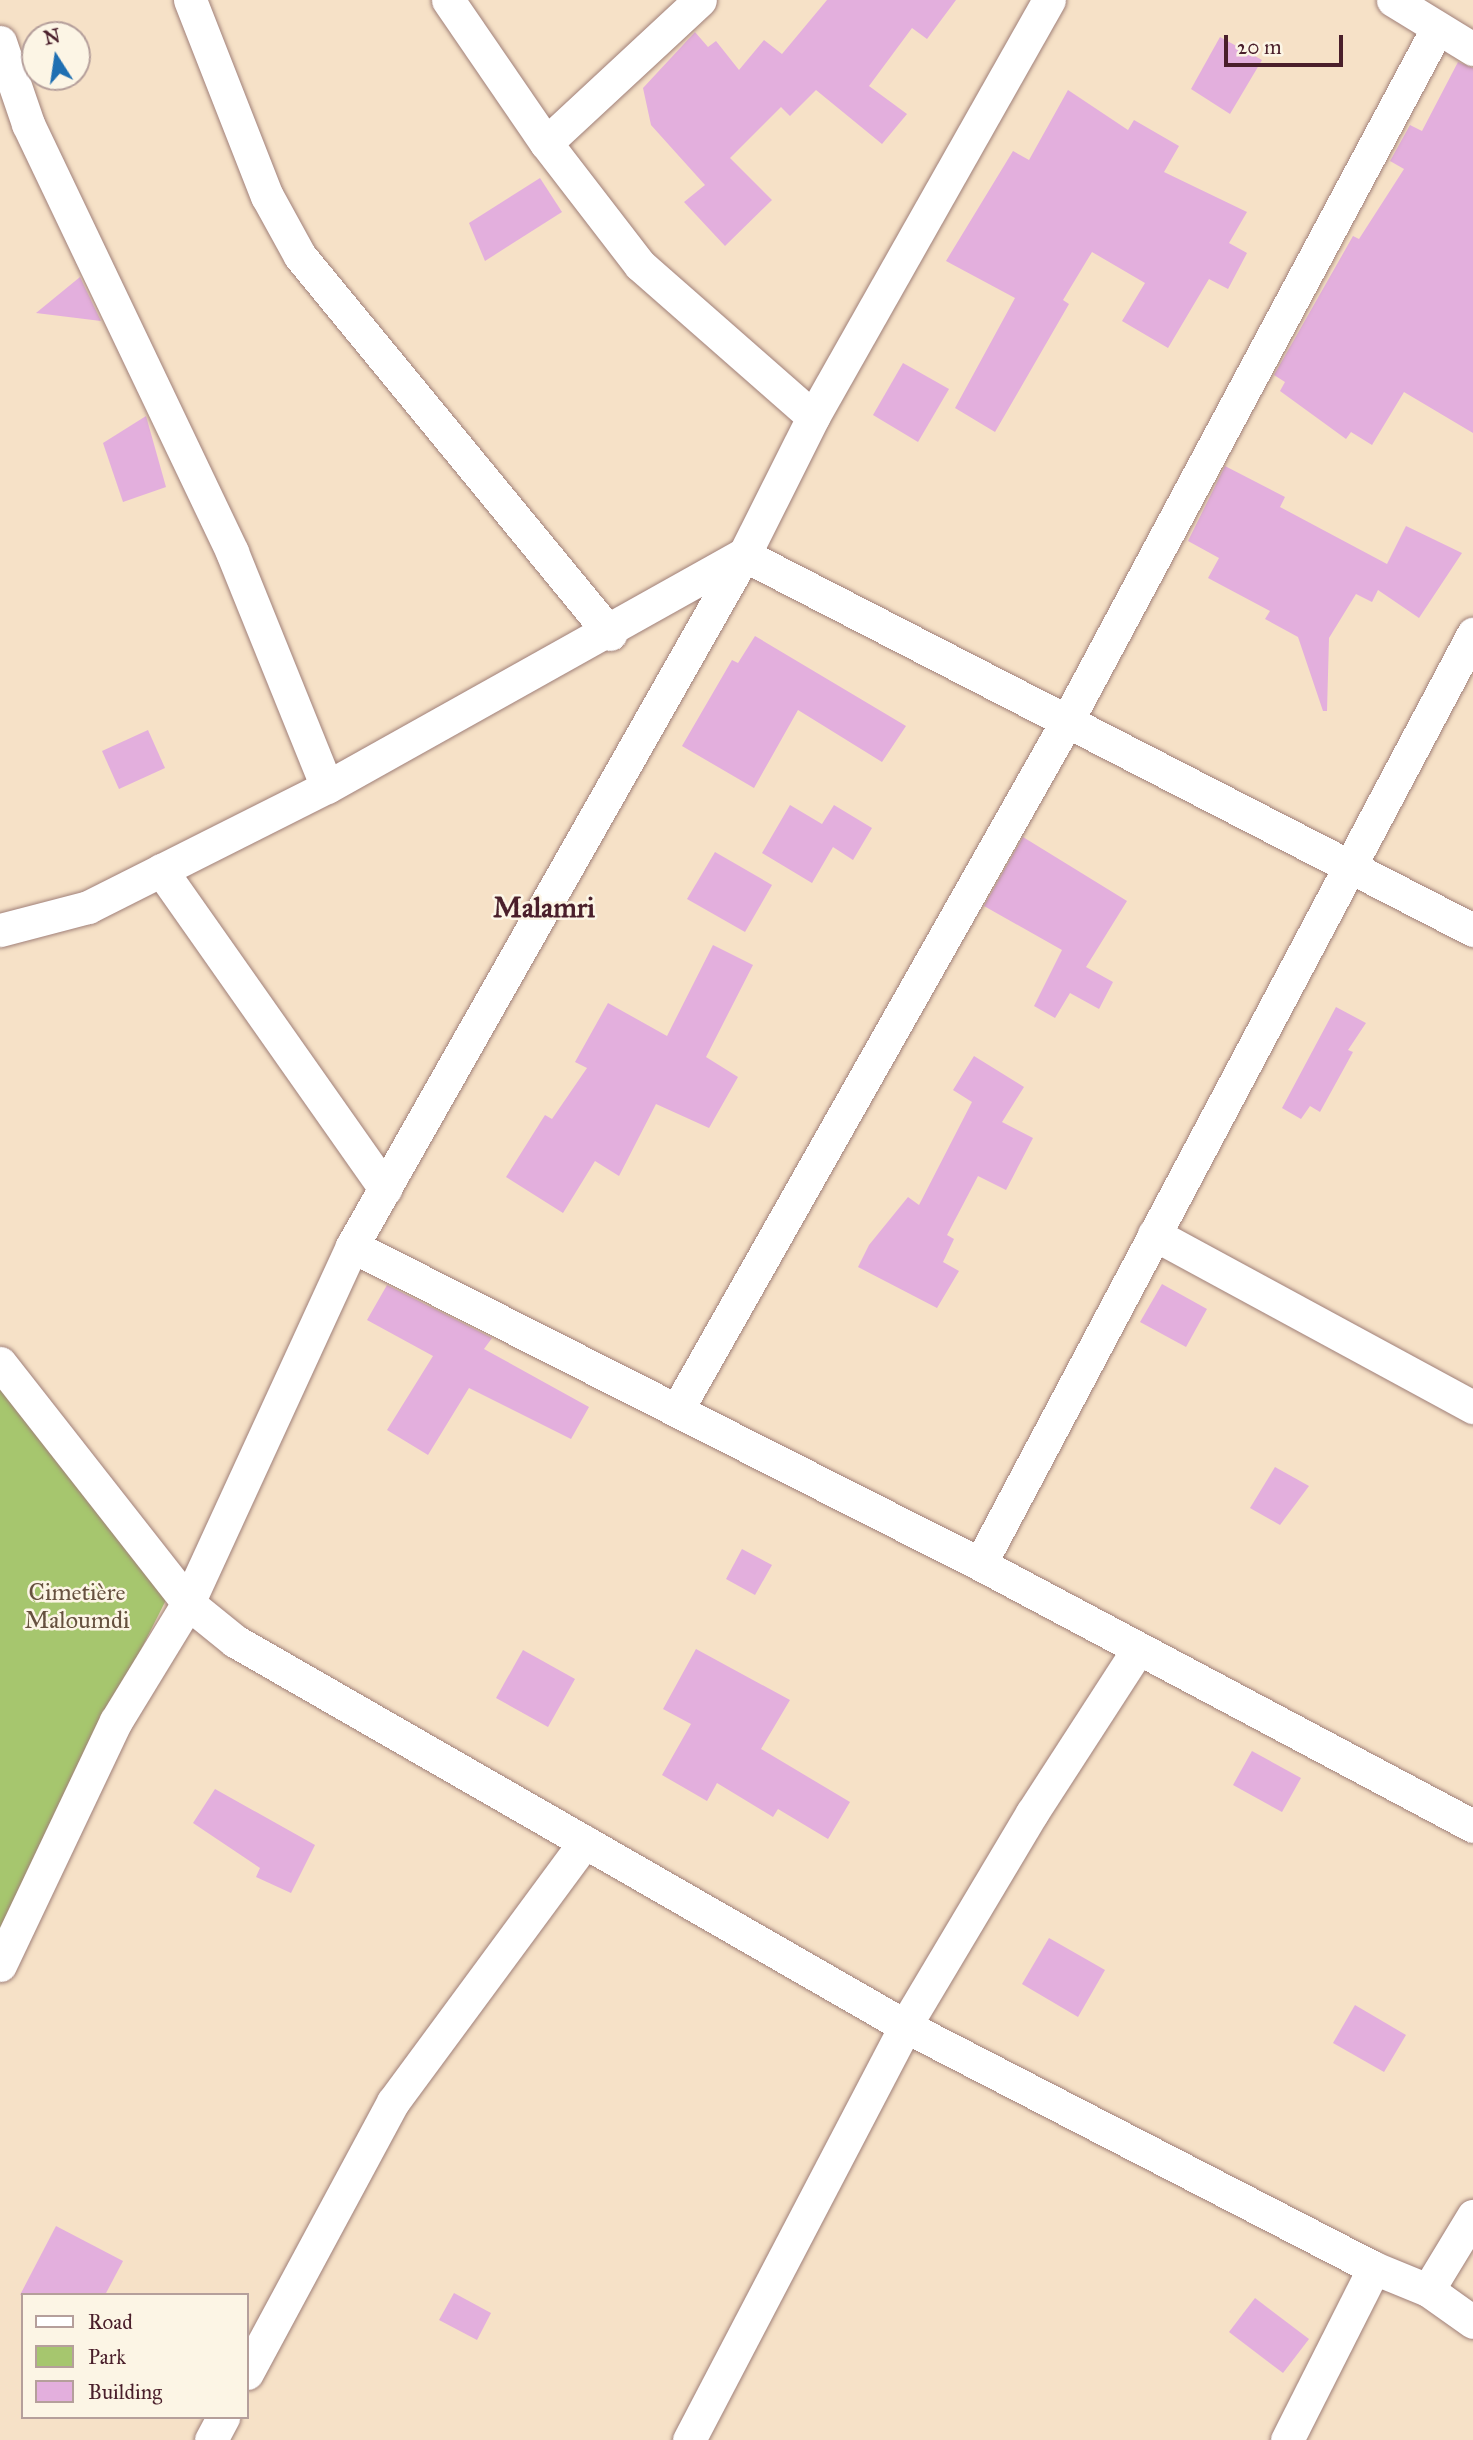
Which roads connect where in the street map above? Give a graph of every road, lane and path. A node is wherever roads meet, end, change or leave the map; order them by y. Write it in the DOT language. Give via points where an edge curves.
graph roads {
  1 [pos="190,0"];
  2 [pos="448,0"];
  3 [pos="700,0"];
  4 [pos="1049,0"];
  5 [pos="1392,0"];
  6 [pos="1437,29"];
  7 [pos="0,42"];
  8 [pos="1473,49"];
  9 [pos="14,128"];
  10 [pos="546,143"];
  11 [pos="813,417"];
  12 [pos="744,555"];
  13 [pos="610,634"];
  14 [pos="1473,634"];
  15 [pos="1068,721"];
  16 [pos="327,787"];
  17 [pos="1348,864"];
  18 [pos="161,870"];
  19 [pos="0,930"];
  20 [pos="1473,930"];
  21 [pos="385,1189"];
  22 [pos="1154,1234"];
  23 [pos="352,1247"];
  24 [pos="0,1363"];
  25 [pos="1473,1408"];
  26 [pos="677,1410"];
  27 [pos="980,1564"];
  28 [pos="188,1603"];
  29 [pos="1138,1651"];
  30 [pos="1473,1826"];
  31 [pos="585,1842"];
  32 [pos="0,1965"];
  33 [pos="905,2026"];
  34 [pos="1473,2216"];
  35 [pos="1374,2268"];
  36 [pos="1428,2290"];
  37 [pos="1473,2322"];
  38 [pos="248,2371"];
  39 [pos="222,2419"];
  40 [pos="211,2440"];
  41 [pos="689,2440"];
  42 [pos="1287,2440"];
  1 -- 13 [label="street" via="267,196 300,256"];
  2 -- 10 [label="street"];
  3 -- 10 [label="street"];
  4 -- 11 [label="street"];
  5 -- 6 [label="street"];
  6 -- 8 [label="street"];
  6 -- 15 [label="street"];
  7 -- 9 [label="street"];
  9 -- 16 [label="street" via="232,552"];
  10 -- 11 [label="street" via="640,265"];
  11 -- 12 [label="street"];
  12 -- 13 [label="street"];
  12 -- 15 [label="street"];
  12 -- 21 [label="street"];
  13 -- 16 [label="street"];
  14 -- 17 [label="street"];
  15 -- 17 [label="street"];
  15 -- 26 [label="street"];
  16 -- 18 [label="street"];
  17 -- 20 [label="street"];
  17 -- 22 [label="street"];
  18 -- 19 [label="street" via="88,907"];
  18 -- 21 [label="street"];
  21 -- 23 [label="street"];
  22 -- 25 [label="street"];
  22 -- 27 [label="street"];
  23 -- 26 [label="street"];
  23 -- 28 [label="street"];
  24 -- 28 [label="street"];
  26 -- 27 [label="street"];
  27 -- 29 [label="street"];
  28 -- 31 [label="street" via="234,1641"];
  28 -- 32 [label="street" via="116,1721"];
  29 -- 30 [label="street"];
  29 -- 33 [label="street" via="1032,1813"];
  31 -- 33 [label="street"];
  31 -- 38 [label="street" via="393,2102"];
  33 -- 35 [label="street"];
  33 -- 41 [label="street"];
  34 -- 36 [label="street"];
  35 -- 36 [label="street"];
  35 -- 42 [label="street"];
  36 -- 37 [label="street"];
  39 -- 40 [label="street"];
}
